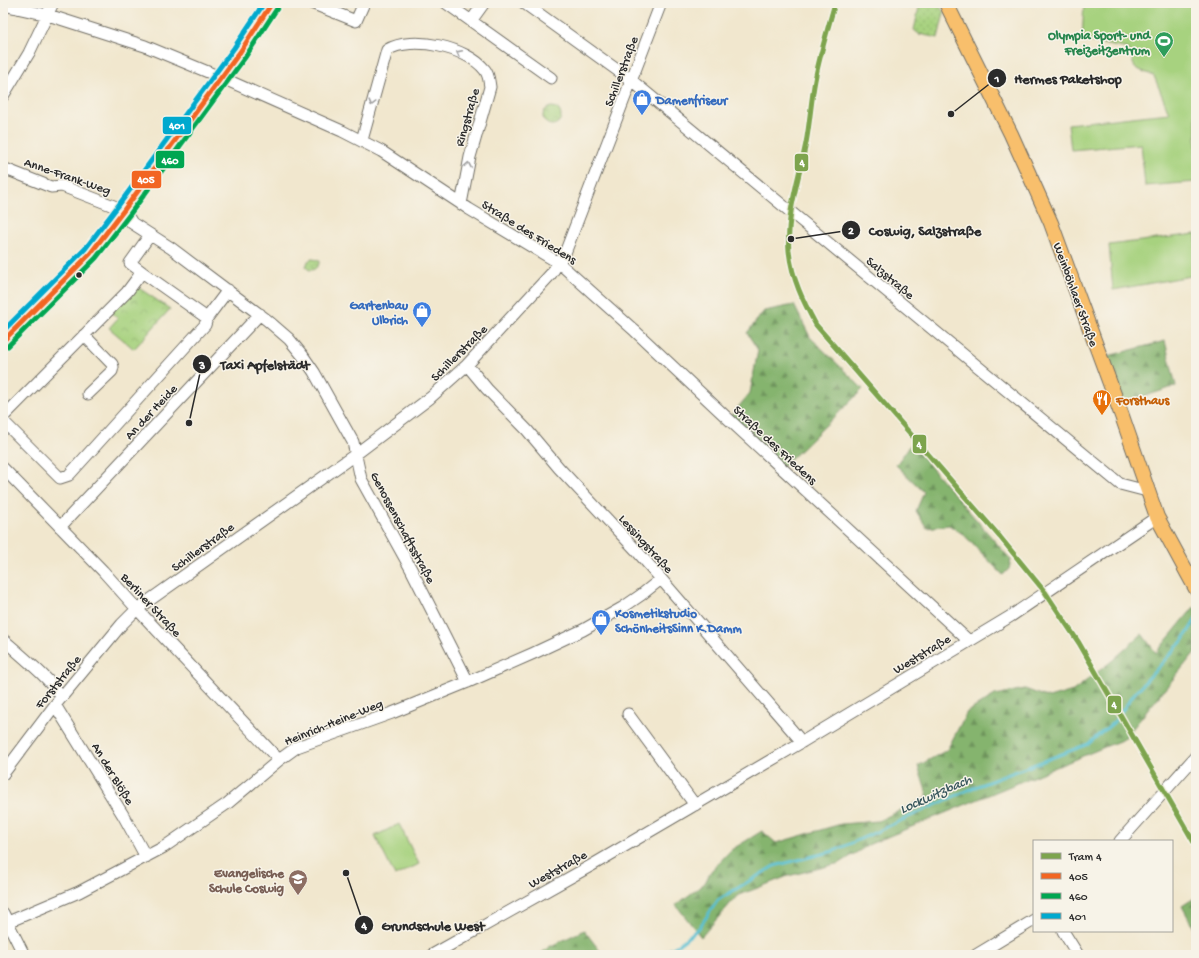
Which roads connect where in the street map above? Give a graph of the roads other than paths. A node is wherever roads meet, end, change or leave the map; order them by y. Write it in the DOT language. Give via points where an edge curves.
graph roads {
  1 [pos="53,3"];
  2 [pos="272,3"];
  3 [pos="312,3"];
  4 [pos="364,3"];
  5 [pos="446,3"];
  6 [pos="484,3"];
  7 [pos="524,3"];
  8 [pos="662,3"];
  9 [pos="946,3"];
  10 [pos="3,5"];
  11 [pos="538,7"];
  12 [pos="48,15"];
  13 [pos="471,21"];
  14 [pos="220,77"];
  15 [pos="551,78"];
  16 [pos="631,80"];
  17 [pos="3,96"];
  18 [pos="362,140"];
  19 [pos="3,168"];
  20 [pos="461,204"];
  21 [pos="124,210"];
  22 [pos="150,235"];
  23 [pos="559,263"];
  24 [pos="142,272"];
  25 [pos="228,290"];
  26 [pos="260,314"];
  27 [pos="207,318"];
  28 [pos="84,335"];
  29 [pos="3,341"];
  30 [pos="467,365"];
  31 [pos="88,394"];
  32 [pos="3,417"];
  33 [pos="3,420"];
  34 [pos="356,454"];
  35 [pos="3,468"];
  36 [pos="1147,491"];
  37 [pos="1157,517"];
  38 [pos="60,527"];
  39 [pos="661,579"];
  40 [pos="1196,589"];
  41 [pos="137,609"];
  42 [pos="969,641"];
  43 [pos="3,643"];
  44 [pos="468,682"];
  45 [pos="59,701"];
  46 [pos="628,714"];
  47 [pos="802,742"];
  48 [pos="1196,756"];
  49 [pos="279,760"];
  50 [pos="5,767"];
  51 [pos="695,805"];
  52 [pos="1121,840"];
  53 [pos="146,857"];
  54 [pos="6,918"];
  55 [pos="1033,921"];
  56 [pos="1064,932"];
  57 [pos="24,955"];
  58 [pos="432,955"];
  59 [pos="976,955"];
  60 [pos="1078,955"];
  1 -- 12 [label="street"];
  2 -- 14 [label="street"];
  3 -- 4 [label="street" via="356,21"];
  5 -- 13 [label="street"];
  6 -- 13 [label="street"];
  7 -- 11 [label="street, Salzstraße"];
  8 -- 16 [label="street, Schillerstraße"];
  9 -- 36 [label="main road, Weinböhlaer Straße" via="1011,134 1051,223"];
  10 -- 12 [label="street, Straße des Friedens"];
  11 -- 16 [label="street, Salzstraße"];
  12 -- 14 [label="street, Straße des Friedens" via="145,46"];
  12 -- 17 [label="street" via="29,54"];
  13 -- 15 [label="street"];
  14 -- 18 [label="street, Straße des Friedens"];
  14 -- 21 [label="street"];
  16 -- 23 [label="street, Schillerstraße"];
  16 -- 36 [label="street, Salzstraße" via="1120,484"];
  18 -- 20 [label="street, Straße des Friedens"];
  20 -- 18 [label="street, Ringstraße, one-way" via="470,157 490,87 485,71 475,62 454,50 432,45 400,45 387,50"];
  19 -- 21 [label="street, Anne-Frank-Weg" via="51,187 62,186"];
  20 -- 23 [label="street, Straße des Friedens"];
  21 -- 22 [label="street, Genossenschaftsstraße" via="132,223"];
  21 -- 29 [label="street" via="90,254"];
  22 -- 24 [label="street" via="130,263"];
  22 -- 25 [label="street, Genossenschaftsstraße"];
  23 -- 30 [label="street, Schillerstraße"];
  23 -- 42 [label="street, Straße des Friedens" via="630,325"];
  24 -- 27 [label="street"];
  24 -- 28 [label="street" via="127,292"];
  25 -- 26 [label="street, Genossenschaftsstraße"];
  25 -- 27 [label="street"];
  26 -- 34 [label="street, Genossenschaftsstraße" via="289,339 307,361 353,442"];
  26 -- 38 [label="street, An der Heide"];
  27 -- 33 [label="street" via="205,325 69,475 60,478"];
  28 -- 31 [label="street" via="113,367"];
  28 -- 32 [label="street"];
  30 -- 34 [label="street, Schillerstraße" via="430,398"];
  30 -- 39 [label="street, Lessingstraße"];
  34 -- 41 [label="street, Schillerstraße"];
  34 -- 44 [label="street, Genossenschaftsstraße" via="361,479 411,569"];
  35 -- 38 [label="street, Berliner Straße"];
  36 -- 37 [label="main road, Weinböhlaer Straße"];
  37 -- 40 [label="main road, Weinböhlaer Straße"];
  37 -- 42 [label="street, Weststraße" via="1011,616"];
  38 -- 41 [label="street, Berliner Straße"];
  39 -- 44 [label="street, Heinrich-Heine-Weg" via="602,620"];
  39 -- 47 [label="street, Lessingstraße"];
  41 -- 45 [label="street, Forststraße"];
  41 -- 49 [label="street, Berliner Straße"];
  42 -- 47 [label="street, Weststraße"];
  43 -- 45 [label="street, An der Blöße" via="5,641 56,689"];
  44 -- 49 [label="street, Heinrich-Heine-Weg" via="297,748"];
  45 -- 50 [label="street, Forststraße"];
  45 -- 53 [label="street, An der Blöße"];
  46 -- 51 [label="street"];
  47 -- 51 [label="street, Weststraße"];
  48 -- 52 [label="street"];
  49 -- 53 [label="street, Heinrich-Heine-Weg" via="228,803"];
  51 -- 58 [label="street, Weststraße"];
  53 -- 54 [label="street, Heinrich-Heine-Weg" via="79,892"];
  54 -- 57 [label="street"];
  55 -- 59 [label="street"];
  56 -- 60 [label="street"];
}
